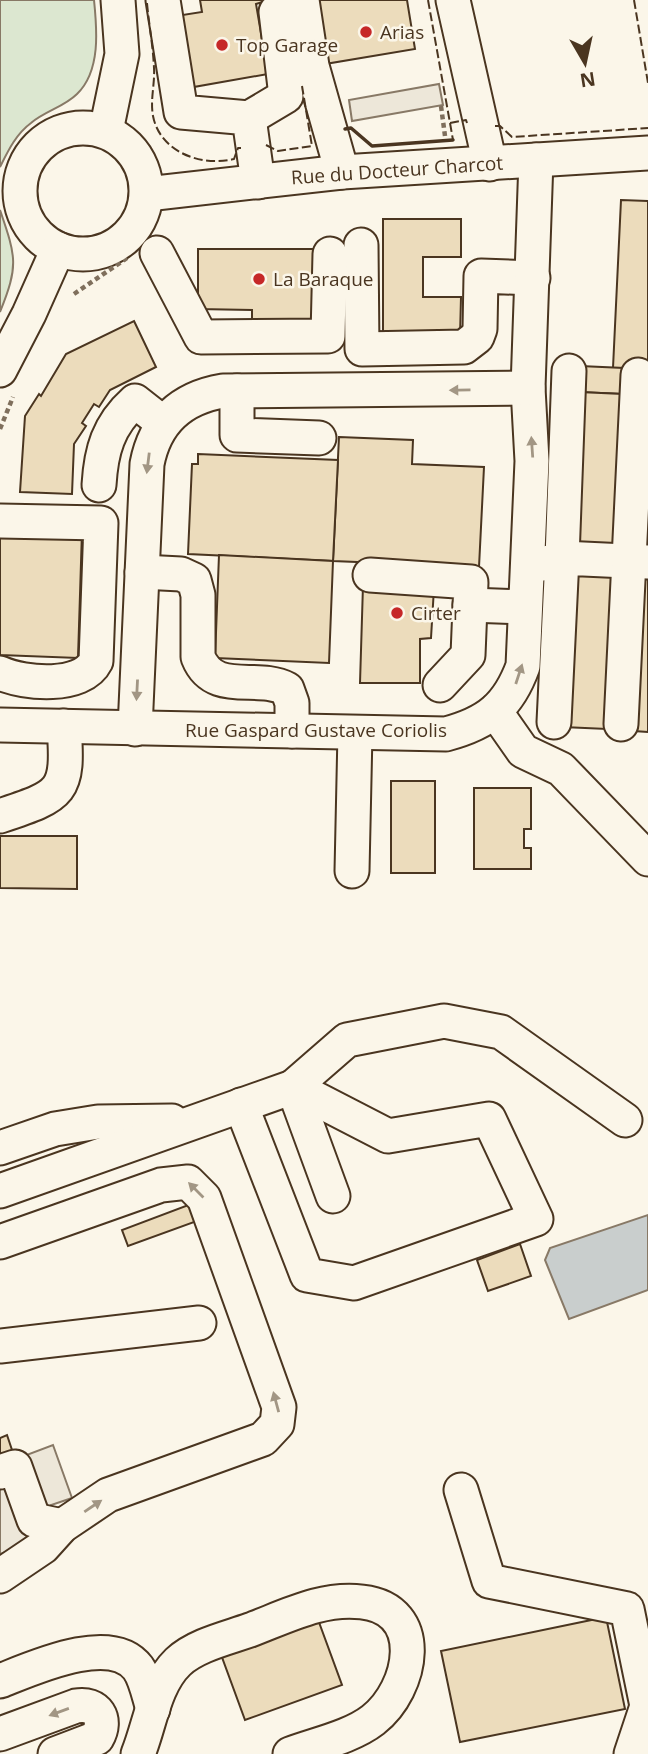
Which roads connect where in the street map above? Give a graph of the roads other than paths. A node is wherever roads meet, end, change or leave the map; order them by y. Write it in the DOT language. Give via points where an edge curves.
graph roads {
  1 [pos="118,0"];
  2 [pos="163,0"];
  3 [pos="453,0"];
  4 [pos="289,6"];
  5 [pos="249,118"];
  6 [pos="106,131"];
  7 [pos="648,153"];
  8 [pos="536,160"];
  9 [pos="490,164"];
  10 [pos="342,172"];
  11 [pos="258,182"];
  12 [pos="147,194"];
  13 [pos="361,245"];
  14 [pos="58,249"];
  15 [pos="144,254"];
  16 [pos="330,254"];
  17 [pos="533,278"];
  18 [pos="328,337"];
  19 [pos="569,371"];
  20 [pos="638,375"];
  21 [pos="7,382"];
  22 [pos="528,388"];
  23 [pos="327,390"];
  24 [pos="237,391"];
  25 [pos="163,423"];
  26 [pos="319,438"];
  27 [pos="99,485"];
  28 [pos="0,521"];
  29 [pos="562,558"];
  30 [pos="638,562"];
  31 [pos="528,563"];
  32 [pos="142,572"];
  33 [pos="370,576"];
  34 [pos="99,605"];
  35 [pos="470,605"];
  36 [pos="141,607"];
  37 [pos="526,607"];
  38 [pos="0,674"];
  39 [pos="440,685"];
  40 [pos="495,711"];
  41 [pos="554,722"];
  42 [pos="621,724"];
  43 [pos="0,725"];
  44 [pos="64,726"];
  45 [pos="135,729"];
  46 [pos="292,732"];
  47 [pos="355,733"];
  48 [pos="0,816"];
  49 [pos="648,859"];
  50 [pos="352,871"];
  51 [pos="293,1087"];
  52 [pos="241,1105"];
  53 [pos="199,1120"];
  54 [pos="625,1120"];
  55 [pos="0,1148"];
  56 [pos="0,1191"];
  57 [pos="332,1196"];
  58 [pos="0,1242"];
  59 [pos="199,1323"];
  60 [pos="0,1346"];
  61 [pos="0,1472"];
  62 [pos="461,1490"];
  63 [pos="62,1526"];
  64 [pos="0,1576"];
  65 [pos="0,1681"];
  66 [pos="153,1709"];
  67 [pos="0,1734"];
  68 [pos="55,1754"];
  69 [pos="138,1754"];
  70 [pos="290,1754"];
  71 [pos="631,1754"];
  1 -- 6 [label="street" via="122,54"];
  2 -- 5 [label="street" via="181,112"];
  3 -- 9 [label="street"];
  4 -- 5 [label="street" via="286,96"];
  4 -- 10 [label="street" via="312,66"];
  5 -- 11 [label="street"];
  6 -- 12 [label="street" via="128,145 143,167"];
  6 -- 14 [label="street" via="78,127 51,135 31,154 20,180 22,208 35,233"];
  7 -- 8 [label="street, Rue du Docteur Charcot"];
  8 -- 9 [label="street, Rue du Docteur Charcot"];
  8 -- 17 [label="street, Rue Gaspard Gustave Coriolis"];
  9 -- 10 [label="street, Rue du Docteur Charcot"];
  10 -- 11 [label="street, Rue du Docteur Charcot"];
  11 -- 12 [label="street, Rue du Docteur Charcot"];
  12 -- 14 [label="street" via="138,223 117,245 88,254"];
  13 -- 17 [label="street" via="362,349 464,347 480,329 481,276"];
  14 -- 21 [label="street" via="29,314"];
  15 -- 18 [label="street" via="201,337"];
  16 -- 18 [label="street"];
  17 -- 22 [label="street, Rue Gaspard Gustave Coriolis"];
  18 -- 23 [label="street"];
  19 -- 29 [label="street"];
  20 -- 30 [label="street"];
  22 -- 23 [label="street, one-way"];
  31 -- 22 [label="street, Rue Gaspard Gustave Coriolis, one-way" via="533,461"];
  23 -- 24 [label="street"];
  24 -- 25 [label="street" via="193,399"];
  24 -- 26 [label="street" via="237,435"];
  25 -- 27 [label="street" via="135,401 122,412 104,443"];
  25 -- 32 [label="street, one-way" via="148,464"];
  28 -- 34 [label="street" via="101,523"];
  29 -- 30 [label="street"];
  29 -- 31 [label="street" via="548,564"];
  29 -- 41 [label="street"];
  30 -- 42 [label="street"];
  31 -- 37 [label="street, Rue Gaspard Gustave Coriolis"];
  32 -- 36 [label="street"];
  32 -- 46 [label="street" via="181,574 194,580 201,665 208,674 225,681 269,683 287,689"];
  33 -- 35 [label="street" via="471,582"];
  34 -- 36 [label="street"];
  34 -- 38 [label="street" via="96,661 86,675 67,681"];
  35 -- 37 [label="street"];
  35 -- 39 [label="street" via="468,655"];
  36 -- 45 [label="street, one-way"];
  40 -- 37 [label="street, Rue Gaspard Gustave Coriolis, one-way" via="515,688 523,666"];
  40 -- 47 [label="street, Rue Gaspard Gustave Coriolis" via="473,727 446,734"];
  40 -- 49 [label="street" via="523,751 561,769"];
  43 -- 44 [label="street, Rue Gaspard Gustave Coriolis"];
  44 -- 45 [label="street, Rue Gaspard Gustave Coriolis"];
  44 -- 48 [label="street" via="66,775 59,786 45,798"];
  45 -- 46 [label="street, Rue Gaspard Gustave Coriolis"];
  46 -- 47 [label="street, Rue Gaspard Gustave Coriolis"];
  47 -- 50 [label="street"];
  51 -- 52 [label="street"];
  51 -- 52 [label="street" via="388,1136 489,1119 536,1219 354,1283 307,1275"];
  51 -- 54 [label="street" via="347,1040 444,1021 501,1032"];
  51 -- 57 [label="street"];
  52 -- 53 [label="street"];
  53 -- 55 [label="street" via="98,1122 55,1129"];
  53 -- 56 [label="street"];
  63 -- 58 [label="street, one-way" via="108,1495 263,1439 277,1424 279,1407 204,1198 188,1182 161,1185"];
  59 -- 60 [label="street"];
  61 -- 63 [label="street" via="15,1467 34,1520"];
  62 -- 71 [label="street" via="489,1581 627,1609 647,1706"];
  63 -- 64 [label="street" via="43,1547"];
  65 -- 66 [label="street" via="74,1656 111,1653 139,1669"];
  66 -- 69 [label="street"];
  66 -- 70 [label="street" via="179,1661 205,1647 323,1603 382,1606 394,1617 407,1643 407,1673 401,1688 384,1711 361,1728"];
  68 -- 67 [label="street, one-way" via="97,1738 103,1721 99,1713 85,1704"];
}
